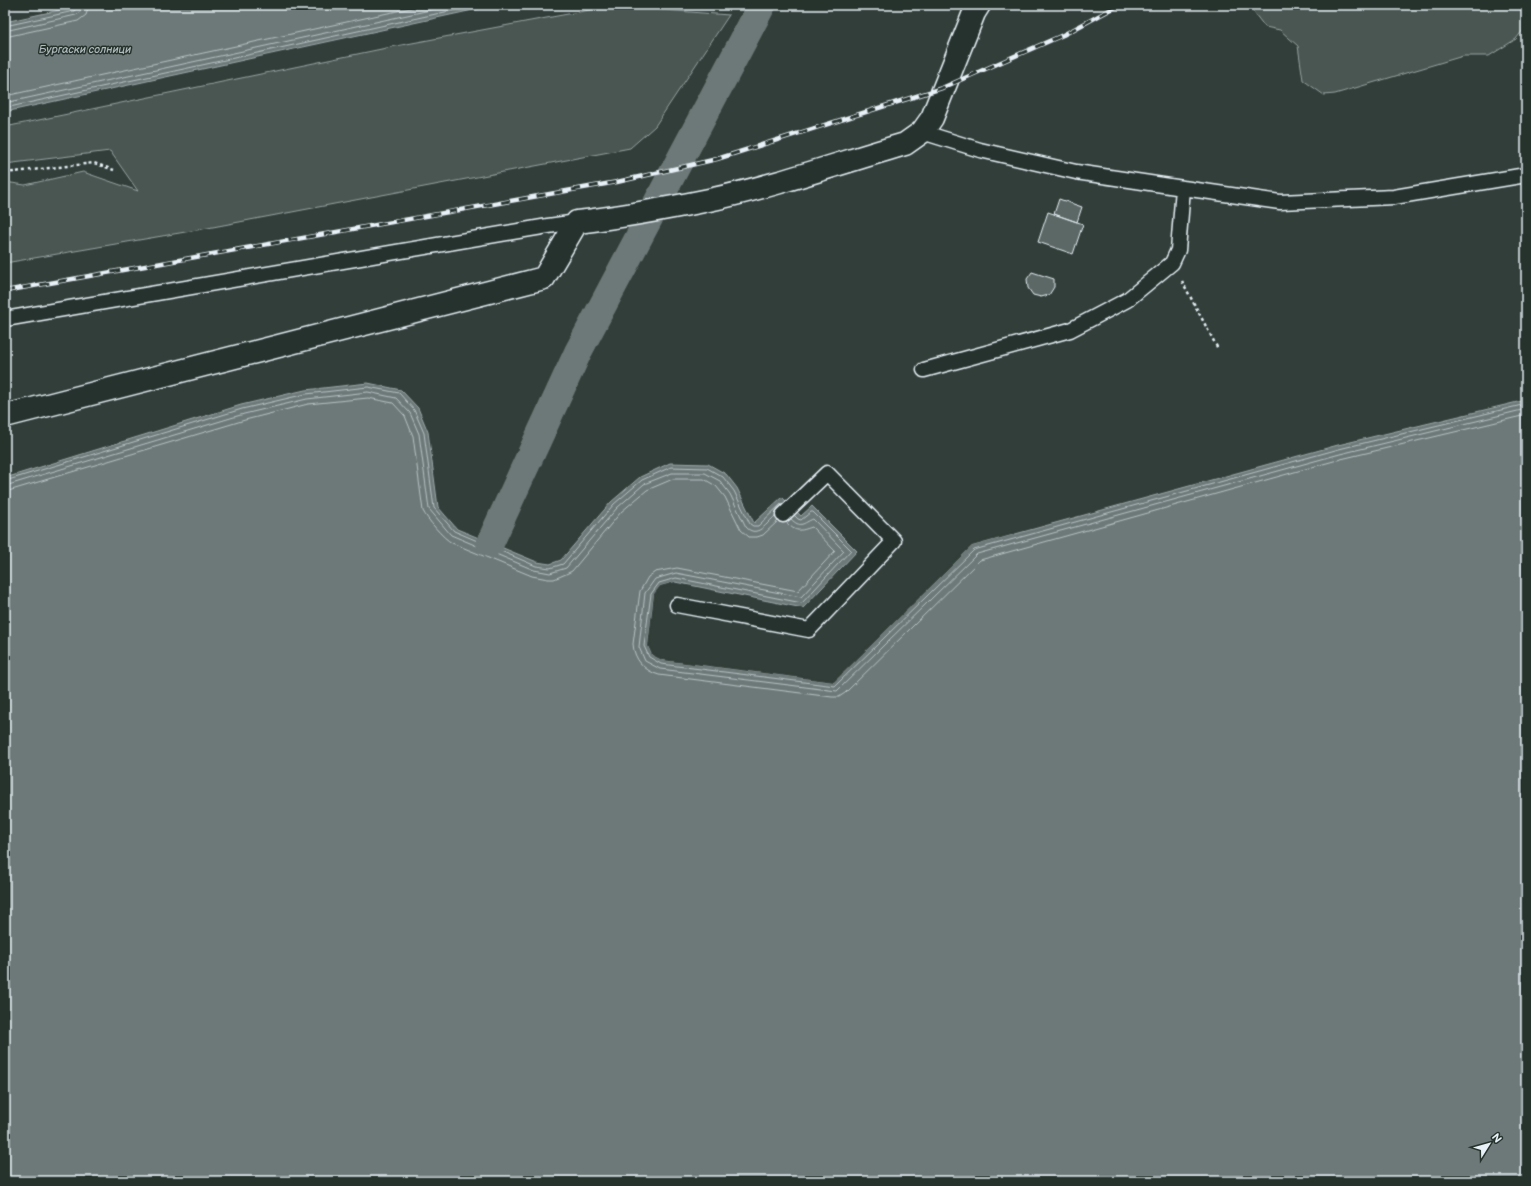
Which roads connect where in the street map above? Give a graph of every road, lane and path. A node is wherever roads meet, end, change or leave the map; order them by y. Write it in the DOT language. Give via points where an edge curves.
graph roads {
  1 [pos="979,5"];
  2 [pos="922,132"];
  3 [pos="114,170"];
  4 [pos="5,173"];
  5 [pos="1526,175"];
  6 [pos="1183,188"];
  7 [pos="577,222"];
  8 [pos="1172,263"];
  9 [pos="5,319"];
  10 [pos="1218,349"];
  11 [pos="924,370"];
  12 [pos="5,416"];
  13 [pos="784,516"];
  14 [pos="676,605"];
  1 -- 2 [label="street" via="932,118"];
  2 -- 6 [label="lane" via="980,150 1076,172"];
  2 -- 7 [label="street" via="905,144 764,186 709,200"];
  3 -- 4 [label="path" via="94,162"];
  5 -- 6 [label="lane" via="1394,197 1280,202"];
  6 -- 8 [label="lane" via="1178,250"];
  7 -- 9 [label="lane"];
  7 -- 12 [label="street" via="544,278"];
  8 -- 10 [label="path"];
  8 -- 11 [label="lane" via="1126,300 1070,330"];
  13 -- 14 [label="lane" via="827,473 894,541 809,630"];
}
